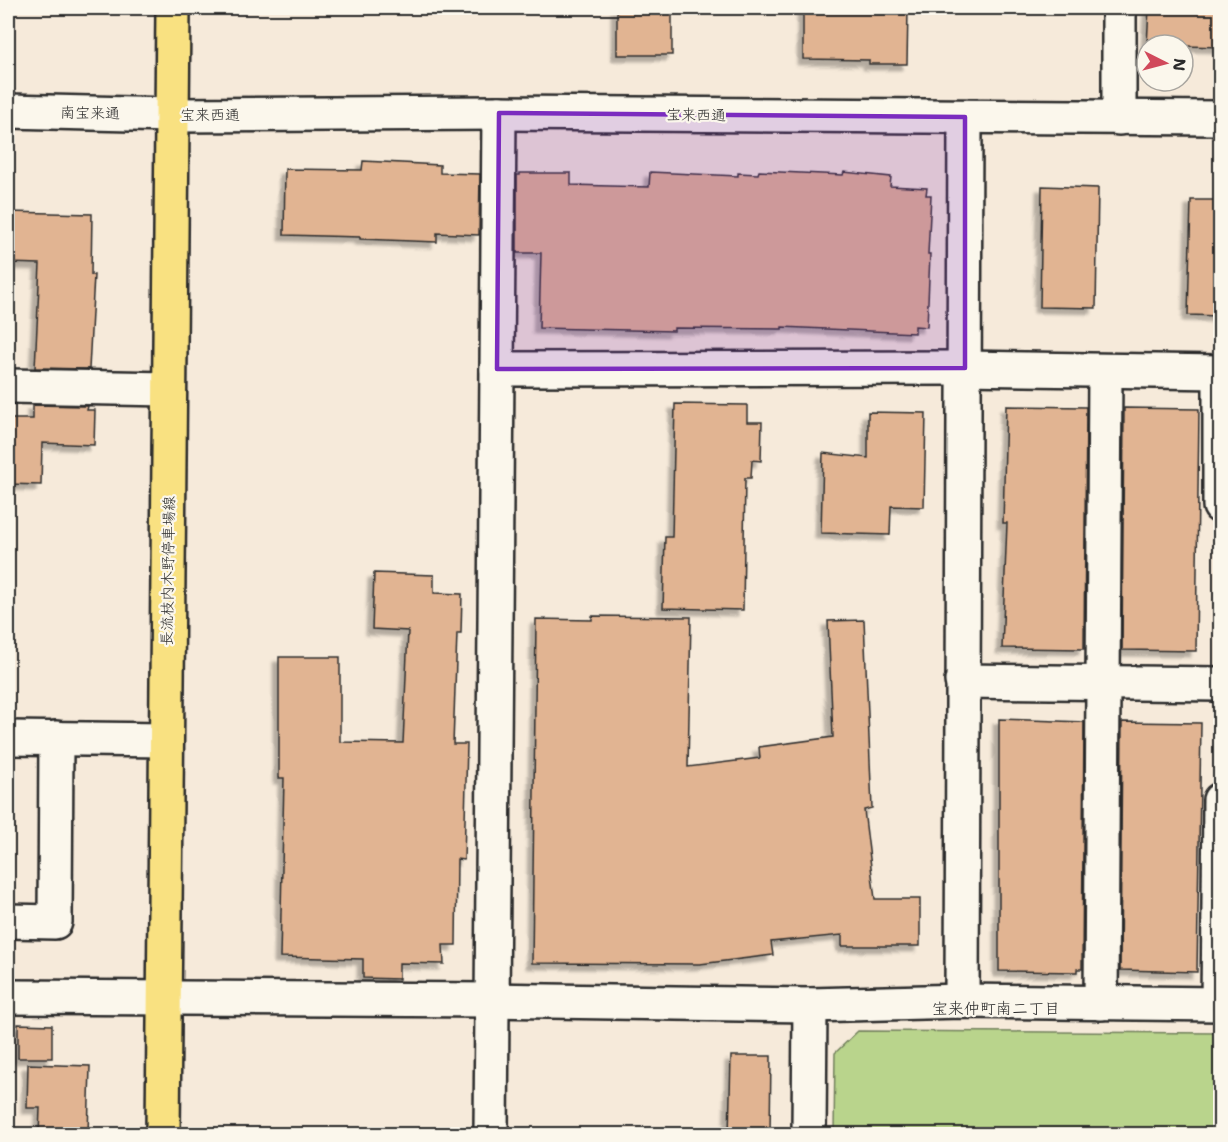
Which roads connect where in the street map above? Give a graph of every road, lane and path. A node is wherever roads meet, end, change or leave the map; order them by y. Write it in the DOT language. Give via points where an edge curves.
graph roads {
  1 [pos="173,8"];
  2 [pos="1119,8"];
  3 [pos="8,111"];
  4 [pos="500,112"];
  5 [pos="172,115"];
  6 [pos="965,117"];
  7 [pos="1119,118"];
  8 [pos="1221,118"];
  9 [pos="965,368"];
  10 [pos="497,369"];
  11 [pos="1105,370"];
  12 [pos="1220,372"];
  13 [pos="8,386"];
  14 [pos="169,389"];
  15 [pos="1221,506"];
  16 [pos="962,681"];
  17 [pos="1102,682"];
  18 [pos="1221,684"];
  19 [pos="8,738"];
  20 [pos="56,738"];
  21 [pos="166,740"];
  22 [pos="1221,800"];
  23 [pos="8,921"];
  24 [pos="8,998"];
  25 [pos="164,999"];
  26 [pos="491,1000"];
  27 [pos="962,1001"];
  28 [pos="1101,1003"];
  29 [pos="1219,1004"];
  30 [pos="810,1005"];
  31 [pos="163,1134"];
  32 [pos="491,1134"];
  33 [pos="809,1134"];
  1 -- 5 [label="main road, 長流枝内木野停車場線"];
  2 -- 7 [label="street"];
  3 -- 5 [label="street, 南宝来通"];
  4 -- 5 [label="street, 宝来西通"];
  4 -- 6 [label="street, 宝来西通"];
  4 -- 10 [label="street"];
  5 -- 14 [label="main road, 長流枝内木野停車場線"];
  6 -- 7 [label="street, 宝来西通"];
  6 -- 9 [label="street"];
  7 -- 8 [label="street, 宝来西通"];
  9 -- 10 [label="street"];
  9 -- 11 [label="street"];
  9 -- 16 [label="street"];
  10 -- 26 [label="street"];
  11 -- 12 [label="street"];
  11 -- 17 [label="street"];
  12 -- 15 [label="street"];
  13 -- 14 [label="street"];
  14 -- 21 [label="main road, 長流枝内木野停車場線"];
  16 -- 17 [label="street"];
  16 -- 27 [label="street"];
  17 -- 18 [label="street"];
  17 -- 28 [label="street"];
  19 -- 20 [label="street"];
  20 -- 21 [label="street"];
  20 -- 23 [label="street" via="55,922"];
  21 -- 25 [label="main road, 長流枝内木野停車場線"];
  22 -- 29 [label="street"];
  24 -- 25 [label="street"];
  25 -- 26 [label="street"];
  25 -- 31 [label="main road, 長流枝内木野停車場線"];
  26 -- 30 [label="street"];
  26 -- 32 [label="street"];
  27 -- 28 [label="street"];
  27 -- 30 [label="street"];
  28 -- 29 [label="street"];
  30 -- 33 [label="street"];
}
